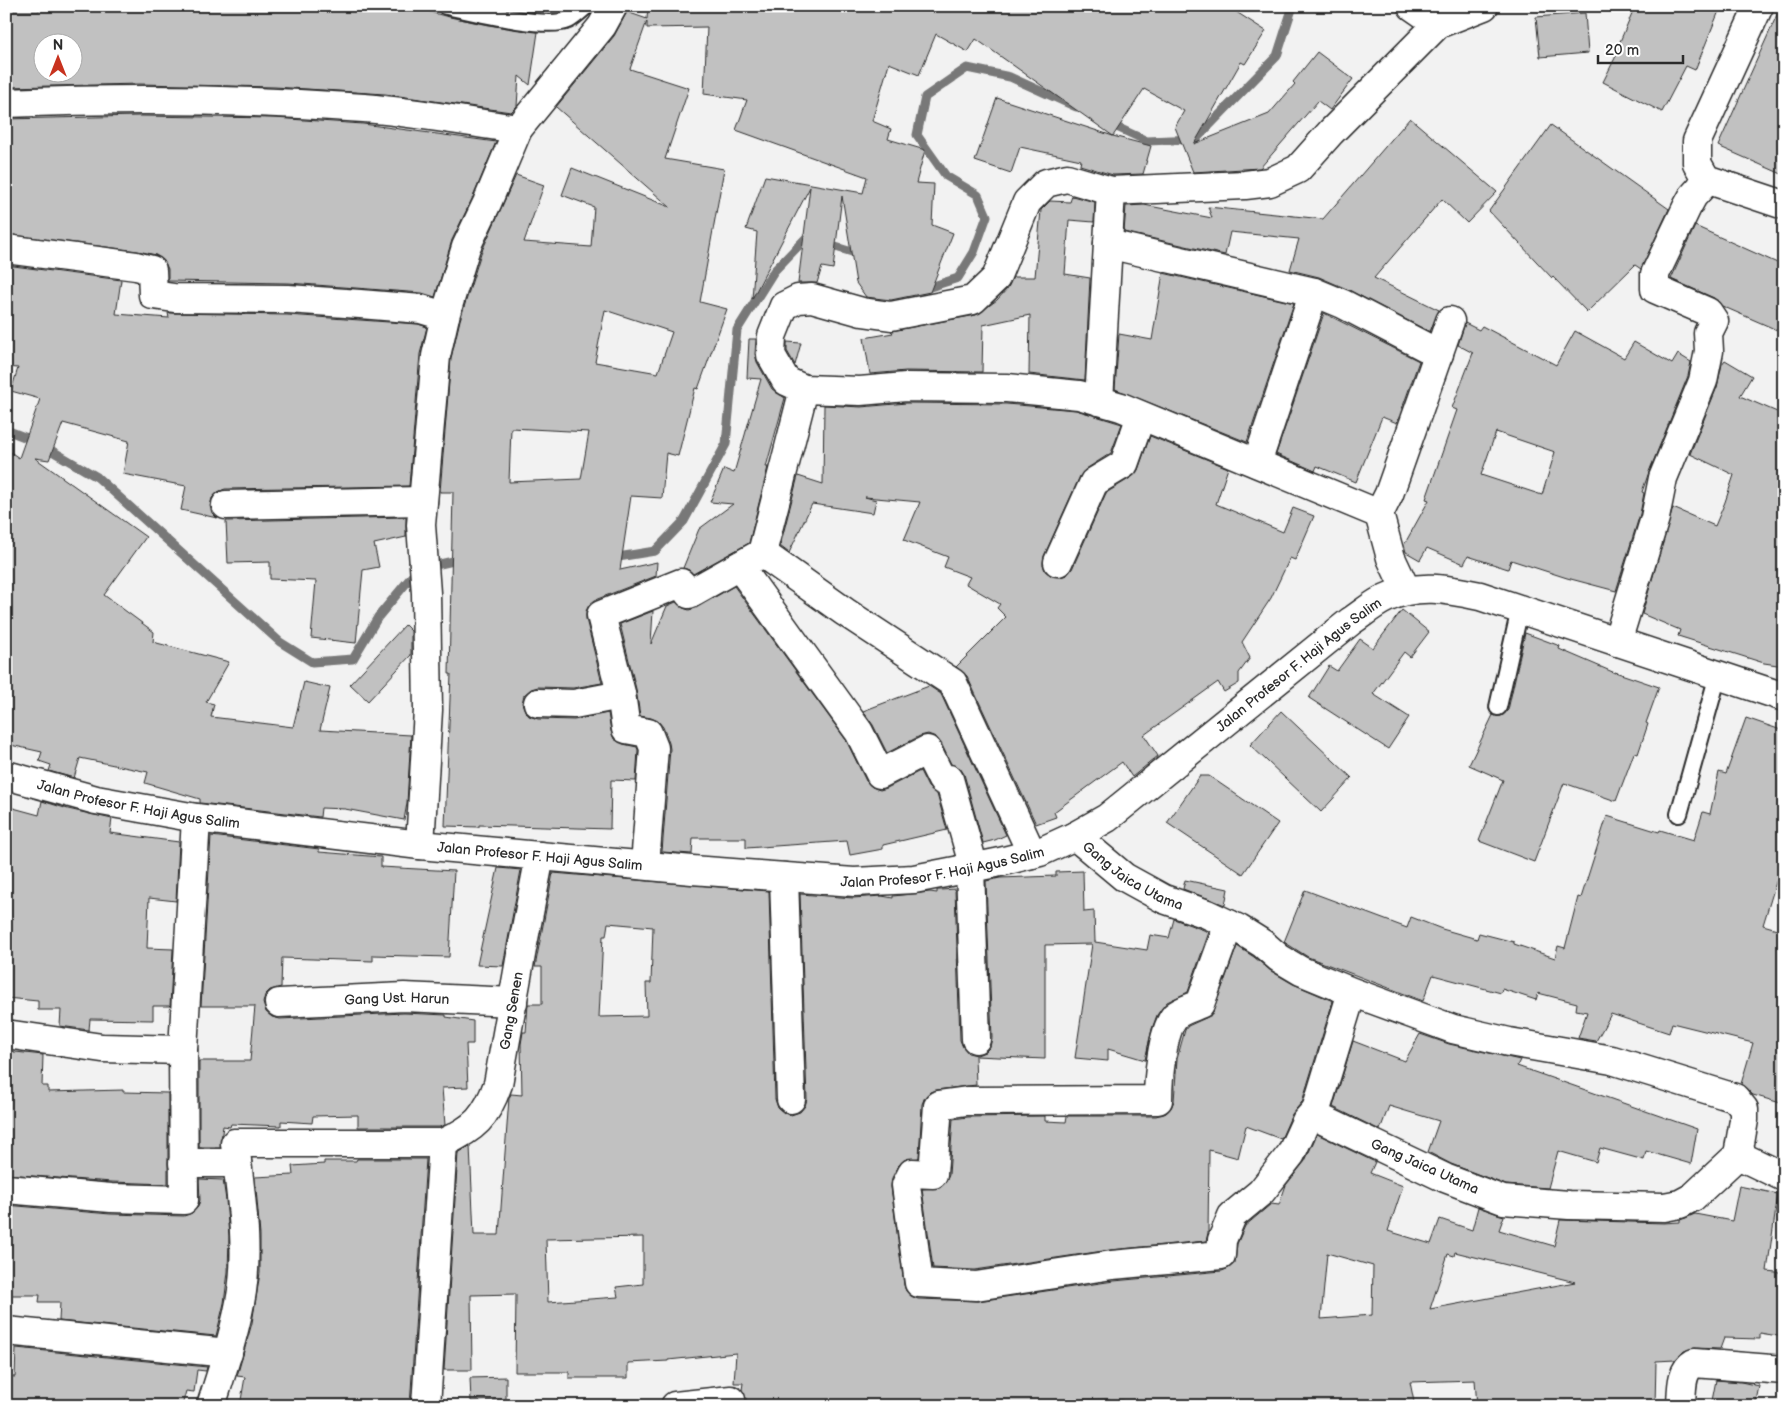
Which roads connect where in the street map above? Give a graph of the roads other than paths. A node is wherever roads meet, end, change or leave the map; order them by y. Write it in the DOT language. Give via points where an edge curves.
graph roads {
  1 [pos="446,6"];
  2 [pos="586,6"];
  3 [pos="613,6"];
  4 [pos="1412,6"];
  5 [pos="1484,6"];
  6 [pos="1759,6"];
  7 [pos="1438,24"];
  8 [pos="6,102"];
  9 [pos="518,129"];
  10 [pos="1706,179"];
  11 [pos="1111,191"];
  12 [pos="1784,205"];
  13 [pos="1108,244"];
  14 [pos="6,248"];
  15 [pos="1314,292"];
  16 [pos="445,316"];
  17 [pos="1450,321"];
  18 [pos="1439,354"];
  19 [pos="804,389"];
  20 [pos="1099,400"];
  21 [pos="1141,416"];
  22 [pos="1257,463"];
  23 [pos="226,505"];
  24 [pos="422,513"];
  25 [pos="1379,514"];
  26 [pos="750,560"];
  27 [pos="1058,562"];
  28 [pos="1406,590"];
  29 [pos="1520,609"];
  30 [pos="1617,642"];
  31 [pos="1718,675"];
  32 [pos="621,695"];
  33 [pos="1784,697"];
  34 [pos="538,703"];
  35 [pos="1498,706"];
  36 [pos="6,775"];
  37 [pos="1679,814"];
  38 [pos="196,818"];
  39 [pos="1076,836"];
  40 [pos="420,844"];
  41 [pos="1032,854"];
  42 [pos="540,856"];
  43 [pos="645,865"];
  44 [pos="972,868"];
  45 [pos="784,876"];
  46 [pos="1229,924"];
  47 [pos="1352,992"];
  48 [pos="514,1002"];
  49 [pos="279,1003"];
  50 [pos="6,1034"];
  51 [pos="976,1039"];
  52 [pos="183,1050"];
  53 [pos="791,1099"];
  54 [pos="1316,1110"];
  55 [pos="443,1143"];
  56 [pos="1738,1155"];
  57 [pos="183,1163"];
  58 [pos="237,1163"];
  59 [pos="1784,1177"];
  60 [pos="6,1189"];
  61 [pos="6,1331"];
  62 [pos="228,1352"];
  63 [pos="1784,1370"];
  64 [pos="730,1400"];
  65 [pos="211,1406"];
  66 [pos="426,1406"];
  67 [pos="675,1406"];
  68 [pos="1681,1406"];
  1 -- 2 [label="lane" via="552,24 567,20"];
  3 -- 9 [label="street" via="602,26"];
  4 -- 7 [label="street"];
  5 -- 7 [label="street"];
  6 -- 10 [label="street" via="1697,141 1697,163"];
  7 -- 11 [label="street" via="1298,169 1270,182 1245,185"];
  8 -- 9 [label="street" via="102,99 246,101 366,108"];
  9 -- 16 [label="street" via="466,248"];
  10 -- 12 [label="street"];
  10 -- 30 [label="street" via="1687,207 1655,274 1655,289 1708,312 1714,321 1708,333 1709,351 1703,381 1663,478 1655,518"];
  11 -- 13 [label="street"];
  11 -- 19 [label="street" via="1066,178 1046,182 1027,202 996,278 973,300 891,316 862,312 812,298 798,299 784,306 772,336 771,355 786,381"];
  13 -- 15 [label="street"];
  13 -- 20 [label="street"];
  14 -- 16 [label="street" via="152,270 154,295 360,304 422,309"];
  15 -- 18 [label="street"];
  15 -- 22 [label="street"];
  16 -- 24 [label="street" via="436,356"];
  17 -- 18 [label="street"];
  18 -- 25 [label="street"];
  19 -- 20 [label="street" via="1007,388"];
  19 -- 26 [label="street"];
  20 -- 21 [label="street"];
  21 -- 22 [label="street"];
  21 -- 27 [label="street" via="1124,464 1094,482"];
  22 -- 25 [label="street"];
  23 -- 24 [label="street"];
  24 -- 40 [label="street" via="428,710"];
  25 -- 28 [label="street" via="1391,558"];
  26 -- 32 [label="street" via="690,594 681,583 601,615"];
  26 -- 41 [label="street" via="845,612 953,682"];
  26 -- 44 [label="street" via="859,732 880,774 927,750 942,780 950,779"];
  28 -- 29 [label="street, Jalan Profesor F. Haji Agus Salim" via="1449,589"];
  28 -- 39 [label="street, Jalan Profesor F. Haji Agus Salim" via="1384,598 1351,621 1107,818"];
  29 -- 30 [label="street, Jalan Profesor F. Haji Agus Salim"];
  29 -- 35 [label="lane"];
  30 -- 31 [label="street, Jalan Profesor F. Haji Agus Salim"];
  31 -- 33 [label="street, Jalan Profesor F. Haji Agus Salim"];
  31 -- 37 [label="lane"];
  32 -- 34 [label="street" via="574,704"];
  32 -- 43 [label="street" via="626,729 648,733 654,748"];
  36 -- 38 [label="street, Jalan Profesor F. Haji Agus Salim" via="96,800"];
  38 -- 40 [label="street, Jalan Profesor F. Haji Agus Salim"];
  38 -- 52 [label="street"];
  39 -- 41 [label="street, Jalan Profesor F. Haji Agus Salim"];
  39 -- 46 [label="street, Gang Jaica Utama" via="1124,876 1164,899"];
  40 -- 42 [label="street, Jalan Profesor F. Haji Agus Salim"];
  41 -- 44 [label="street, Jalan Profesor F. Haji Agus Salim"];
  42 -- 43 [label="street, Jalan Profesor F. Haji Agus Salim"];
  42 -- 48 [label="street, Gang Senen"];
  43 -- 45 [label="street, Jalan Profesor F. Haji Agus Salim"];
  44 -- 45 [label="street, Jalan Profesor F. Haji Agus Salim" via="914,879 854,882"];
  44 -- 51 [label="street"];
  45 -- 53 [label="street"];
  46 -- 47 [label="street, Gang Jaica Utama" via="1300,971"];
  46 -- 54 [label="street" via="1200,1004 1176,1015 1169,1029 1159,1067 1158,1100 967,1101 938,1105 932,1174 912,1173 906,1185 919,1283 976,1286 1112,1265 1221,1255 1222,1240 1232,1216 1261,1192 1291,1154 1306,1121"];
  47 -- 54 [label="street"];
  47 -- 56 [label="street, Gang Jaica Utama" via="1453,1029 1612,1060 1735,1098 1744,1109"];
  48 -- 49 [label="street, Gang Ust. Harun" via="404,997"];
  48 -- 55 [label="street, Gang Senen" via="492,1102 466,1132"];
  50 -- 52 [label="street" via="102,1048"];
  52 -- 57 [label="street"];
  54 -- 56 [label="street, Gang Jaica Utama" via="1317,1117 1445,1178 1503,1200 1664,1207 1680,1204 1693,1197"];
  55 -- 58 [label="street" via="235,1142"];
  55 -- 66 [label="street"];
  56 -- 59 [label="street"];
  57 -- 58 [label="street"];
  57 -- 60 [label="street" via="184,1200 110,1198"];
  58 -- 62 [label="street" via="244,1256 242,1291"];
  61 -- 62 [label="street"];
  62 -- 65 [label="street"];
  63 -- 68 [label="street" via="1694,1363 1685,1374"];
  64 -- 67 [label="street"];
}
